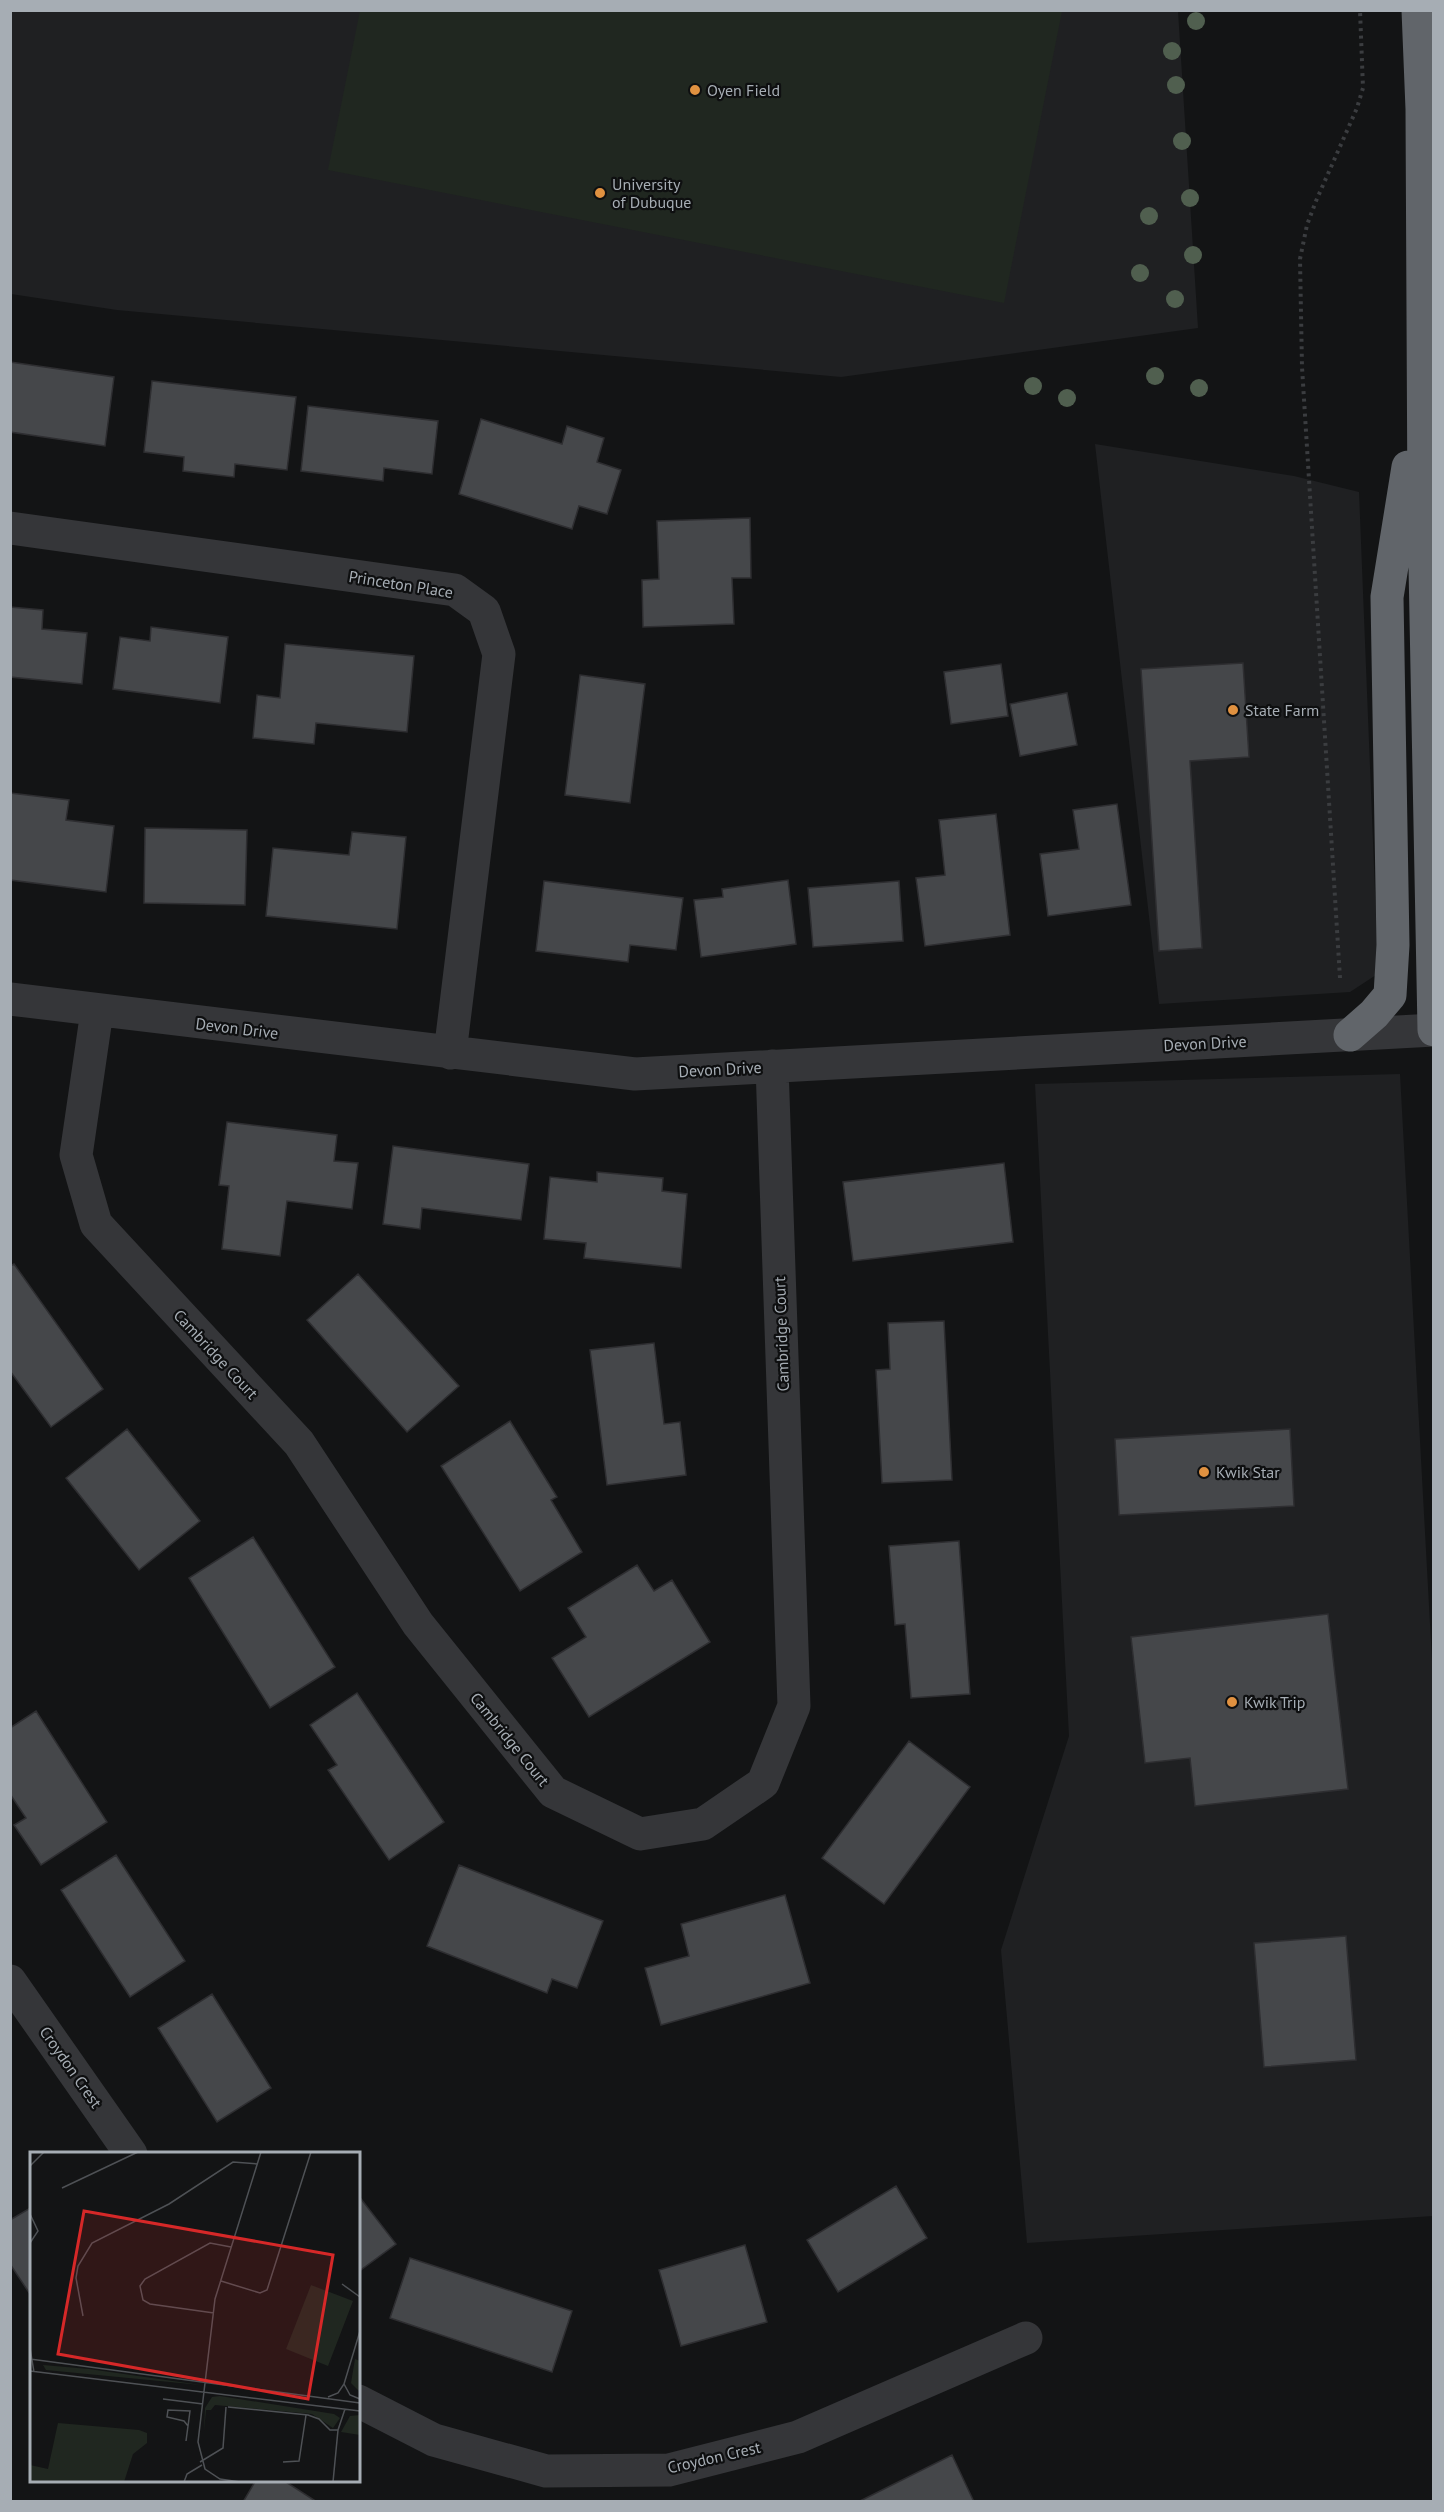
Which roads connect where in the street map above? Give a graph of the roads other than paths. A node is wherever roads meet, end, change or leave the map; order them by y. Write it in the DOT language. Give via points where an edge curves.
graph roads {
  1 [pos="1418,10"];
  2 [pos="1428,379"];
  3 [pos="10,528"];
  4 [pos="10,999"];
  5 [pos="97,1011"];
  6 [pos="1434,1030"];
  7 [pos="1350,1035"];
  8 [pos="450,1053"];
  9 [pos="772,1066"];
  10 [pos="10,1981"];
  11 [pos="130,2152"];
  12 [pos="1026,2338"];
  13 [pos="360,2402"];
  1 -- 2 [label="highway"];
  2 -- 6 [label="highway"];
  2 -- 7 [label="highway" via="1387,597 1393,945 1390,994"];
  3 -- 8 [label="street, Princeton Place" via="455,590 484,611 499,654"];
  4 -- 5 [label="street, Devon Drive"];
  5 -- 8 [label="street, Devon Drive"];
  5 -- 9 [label="street, Cambridge Court" via="76,1155 96,1224 299,1443 418,1624 553,1792 640,1834 703,1824 763,1783 794,1706"];
  6 -- 7 [label="street, Devon Drive"];
  7 -- 9 [label="street, Devon Drive"];
  8 -- 9 [label="street, Devon Drive" via="635,1074"];
  10 -- 11 [label="street, Croydon Crest"];
  12 -- 13 [label="street, Croydon Crest" via="798,2437 669,2470 546,2471 434,2440"];
}
